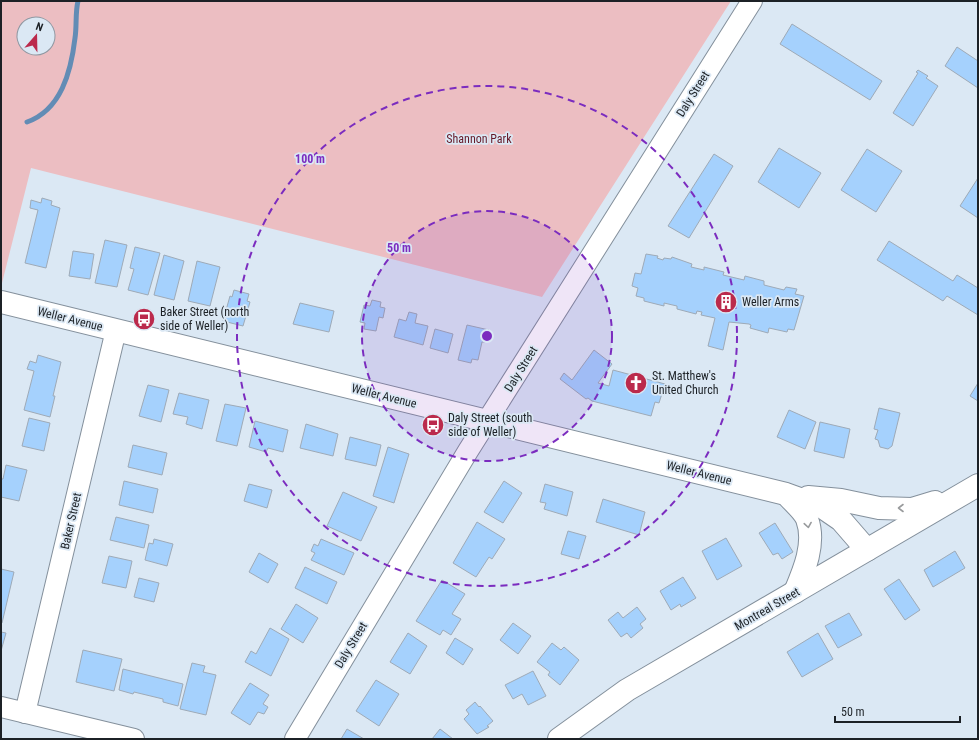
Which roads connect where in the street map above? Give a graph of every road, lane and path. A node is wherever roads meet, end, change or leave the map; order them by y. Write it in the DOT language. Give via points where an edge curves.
graph roads {
  1 [pos="752,1"];
  2 [pos="1,302"];
  3 [pos="116,330"];
  4 [pos="488,421"];
  5 [pos="972,489"];
  6 [pos="786,494"];
  7 [pos="867,550"];
  8 [pos="795,592"];
  9 [pos="1,707"];
  10 [pos="25,713"];
  11 [pos="134,739"];
  12 [pos="295,739"];
  13 [pos="559,739"];
  1 -- 4 [label="street, Daly Street"];
  2 -- 3 [label="street, Weller Avenue"];
  3 -- 4 [label="street, Weller Avenue"];
  3 -- 10 [label="street, Baker Street"];
  4 -- 6 [label="street, Weller Avenue"];
  4 -- 12 [label="street, Daly Street"];
  5 -- 6 [label="street, one-way" via="912,508 879,508 841,500"];
  5 -- 7 [label="street, Montreal Street"];
  6 -- 7 [label="street, Weller Avenue" via="822,507 841,520"];
  6 -- 8 [label="street, one-way" via="807,519 810,541 805,568"];
  7 -- 8 [label="street, Montreal Street"];
  8 -- 13 [label="street, Montreal Street" via="626,690"];
  9 -- 10 [label="street"];
  10 -- 11 [label="street"];
}
